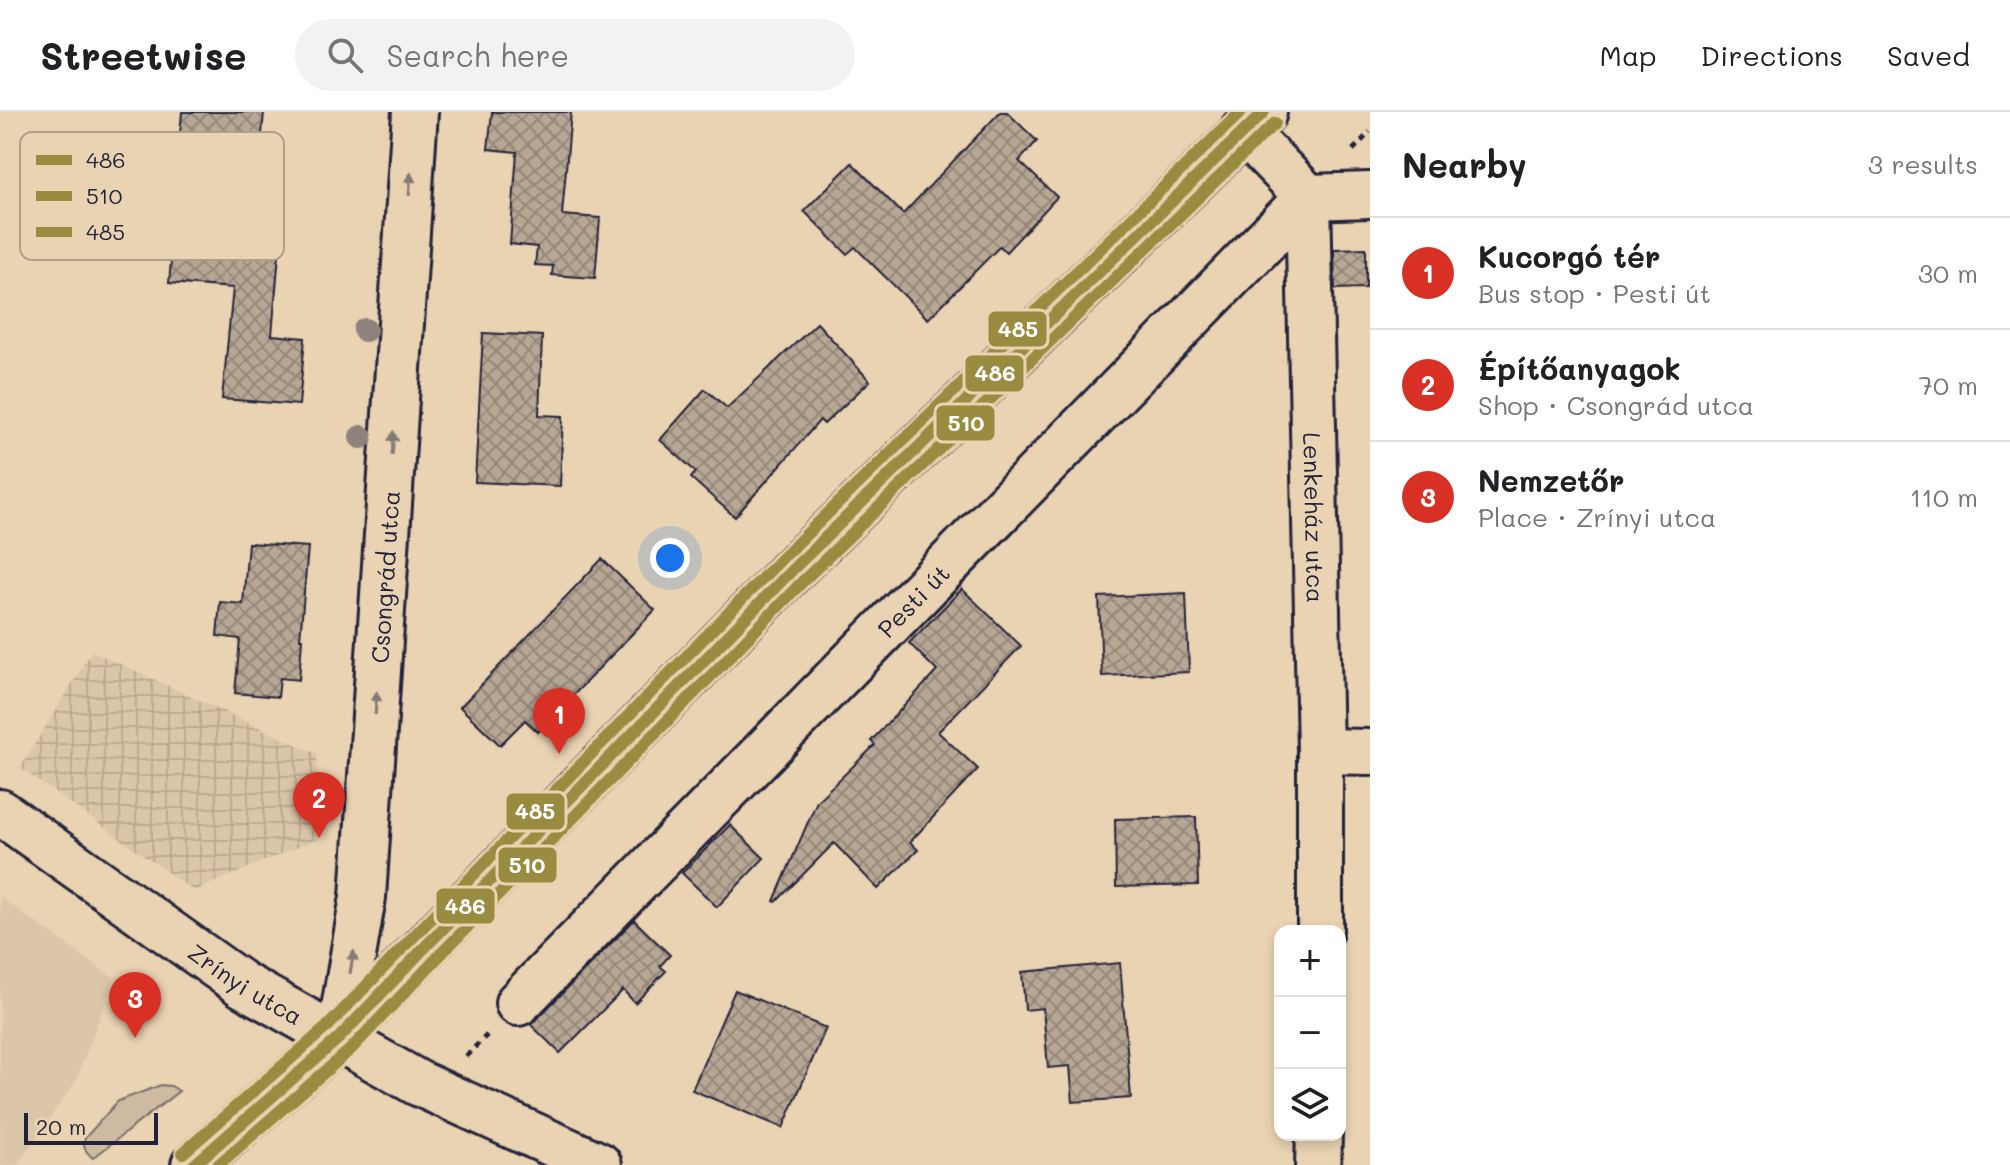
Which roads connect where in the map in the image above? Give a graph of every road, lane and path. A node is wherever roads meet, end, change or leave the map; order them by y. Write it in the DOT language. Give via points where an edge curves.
graph roads {
  1 [pos="415,112"];
  2 [pos="1254,121"];
  3 [pos="1370,195"];
  4 [pos="1308,197"];
  5 [pos="1320,751"];
  6 [pos="1370,752"];
  7 [pos="0,812"];
  8 [pos="1320,925"];
  9 [pos="518,1003"];
  10 [pos="339,1038"];
  11 [pos="466,1057"];
  12 [pos="1319,1141"];
  13 [pos="194,1165"];
  14 [pos="599,1165"];
  15 [pos="1318,1165"];
  10 -- 1 [label="street, Csongrád utca, one-way" via="363,897"];
  2 -- 4 [label="street"];
  2 -- 10 [label="street" via="793,569"];
  3 -- 4 [label="street"];
  4 -- 5 [label="street, Lenkeház utca"];
  4 -- 9 [label="street, Pesti út"];
  5 -- 6 [label="street"];
  5 -- 8 [label="street, Lenkeház utca"];
  7 -- 10 [label="street, Zrínyi utca" via="243,985"];
  9 -- 11 [label="path"];
  10 -- 13 [label="street"];
  10 -- 14 [label="street, Zrínyi utca" via="440,1094"];
  12 -- 15 [label="street"];
}
